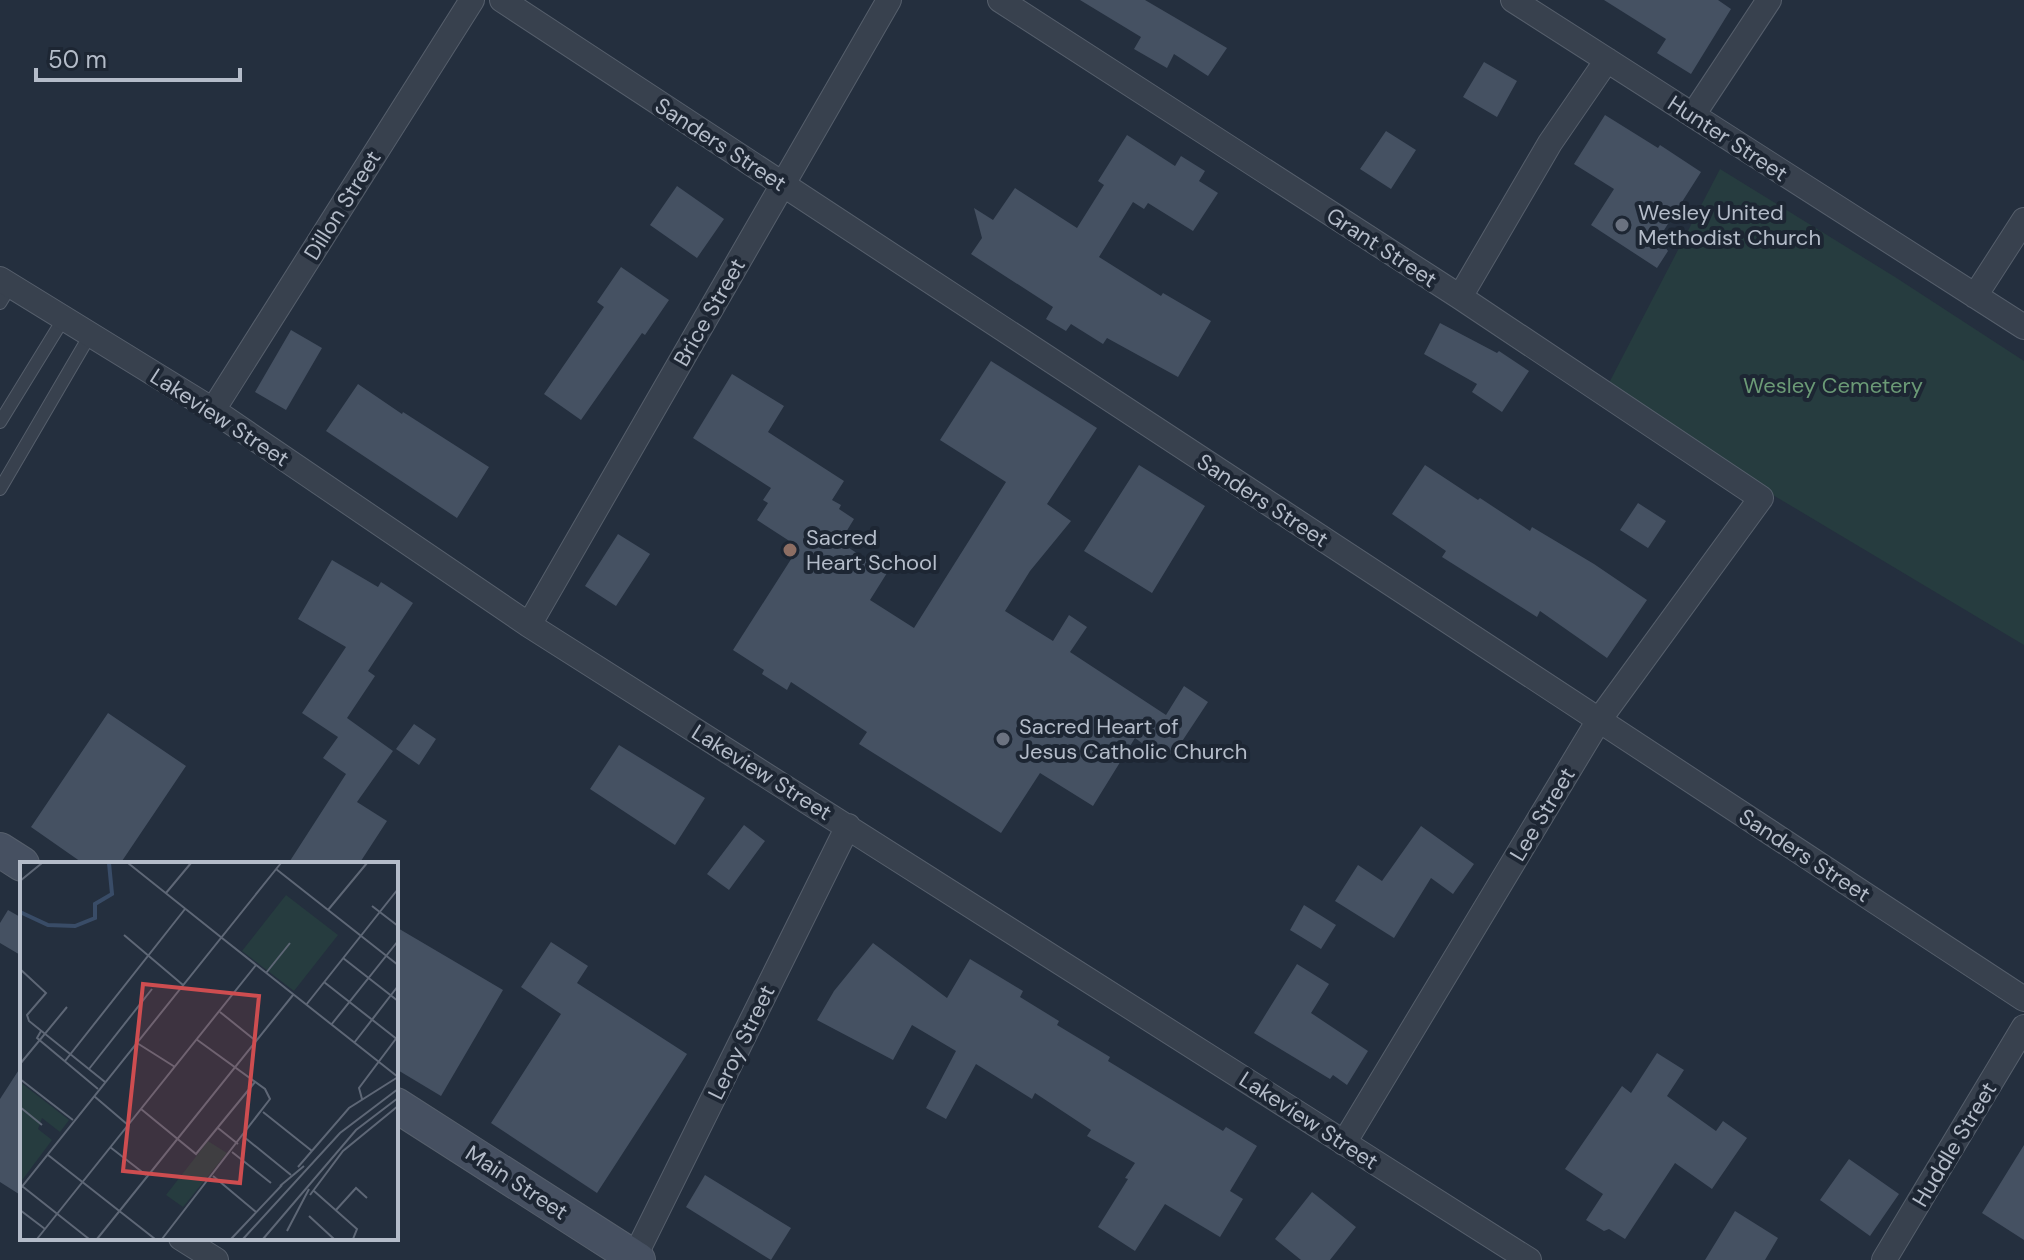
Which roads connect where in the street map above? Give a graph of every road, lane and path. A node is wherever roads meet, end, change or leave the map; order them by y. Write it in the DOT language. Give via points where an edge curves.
graph roads {
  1 [pos="472,0"];
  2 [pos="502,0"];
  3 [pos="889,0"];
  4 [pos="1000,0"];
  5 [pos="1769,0"];
  6 [pos="1524,3"];
  7 [pos="1607,60"];
  8 [pos="1693,115"];
  9 [pos="782,184"];
  10 [pos="2024,220"];
  11 [pos="4,289"];
  12 [pos="1975,296"];
  13 [pos="1460,297"];
  14 [pos="64,318"];
  15 [pos="2024,327"];
  16 [pos="90,335"];
  17 [pos="213,410"];
  18 [pos="0,422"];
  19 [pos="0,489"];
  20 [pos="1761,498"];
  21 [pos="529,625"];
  22 [pos="1599,720"];
  23 [pos="848,826"];
  24 [pos="0,850"];
  25 [pos="20,863"];
  26 [pos="2024,999"];
  27 [pos="2024,1027"];
  28 [pos="398,1106"];
  29 [pos="1344,1143"];
  30 [pos="184,1240"];
  31 [pos="636,1259"];
  32 [pos="216,1260"];
  33 [pos="1527,1260"];
  34 [pos="1884,1260"];
  1 -- 17 [label="street, Dillon Street"];
  2 -- 9 [label="street, Sanders Street"];
  3 -- 9 [label="street, Brice Street"];
  4 -- 13 [label="street, Grant Street"];
  5 -- 8 [label="street"];
  6 -- 7 [label="street, Hunter Street"];
  7 -- 8 [label="street, Hunter Street"];
  7 -- 13 [label="street" via="1550,143"];
  8 -- 12 [label="street, Hunter Street"];
  9 -- 21 [label="street, Brice Street"];
  9 -- 22 [label="street, Sanders Street"];
  10 -- 12 [label="street"];
  11 -- 14 [label="street, Lakeview Street"];
  12 -- 15 [label="street, Hunter Street"];
  13 -- 20 [label="street, Grant Street"];
  14 -- 16 [label="street, Lakeview Street"];
  14 -- 18 [label="lane"];
  16 -- 17 [label="street, Lakeview Street"];
  16 -- 19 [label="lane"];
  17 -- 21 [label="street, Lakeview Street"];
  20 -- 22 [label="street, Lee Street"];
  21 -- 23 [label="street, Lakeview Street"];
  22 -- 26 [label="street, Sanders Street"];
  22 -- 29 [label="street, Lee Street"];
  23 -- 29 [label="street, Lakeview Street"];
  23 -- 31 [label="street, Leroy Street"];
  24 -- 25 [label="main road"];
  27 -- 34 [label="street, Huddle Street"];
  28 -- 31 [label="main road, Main Street"];
  29 -- 33 [label="street, Lakeview Street"];
  30 -- 32 [label="street"];
}
